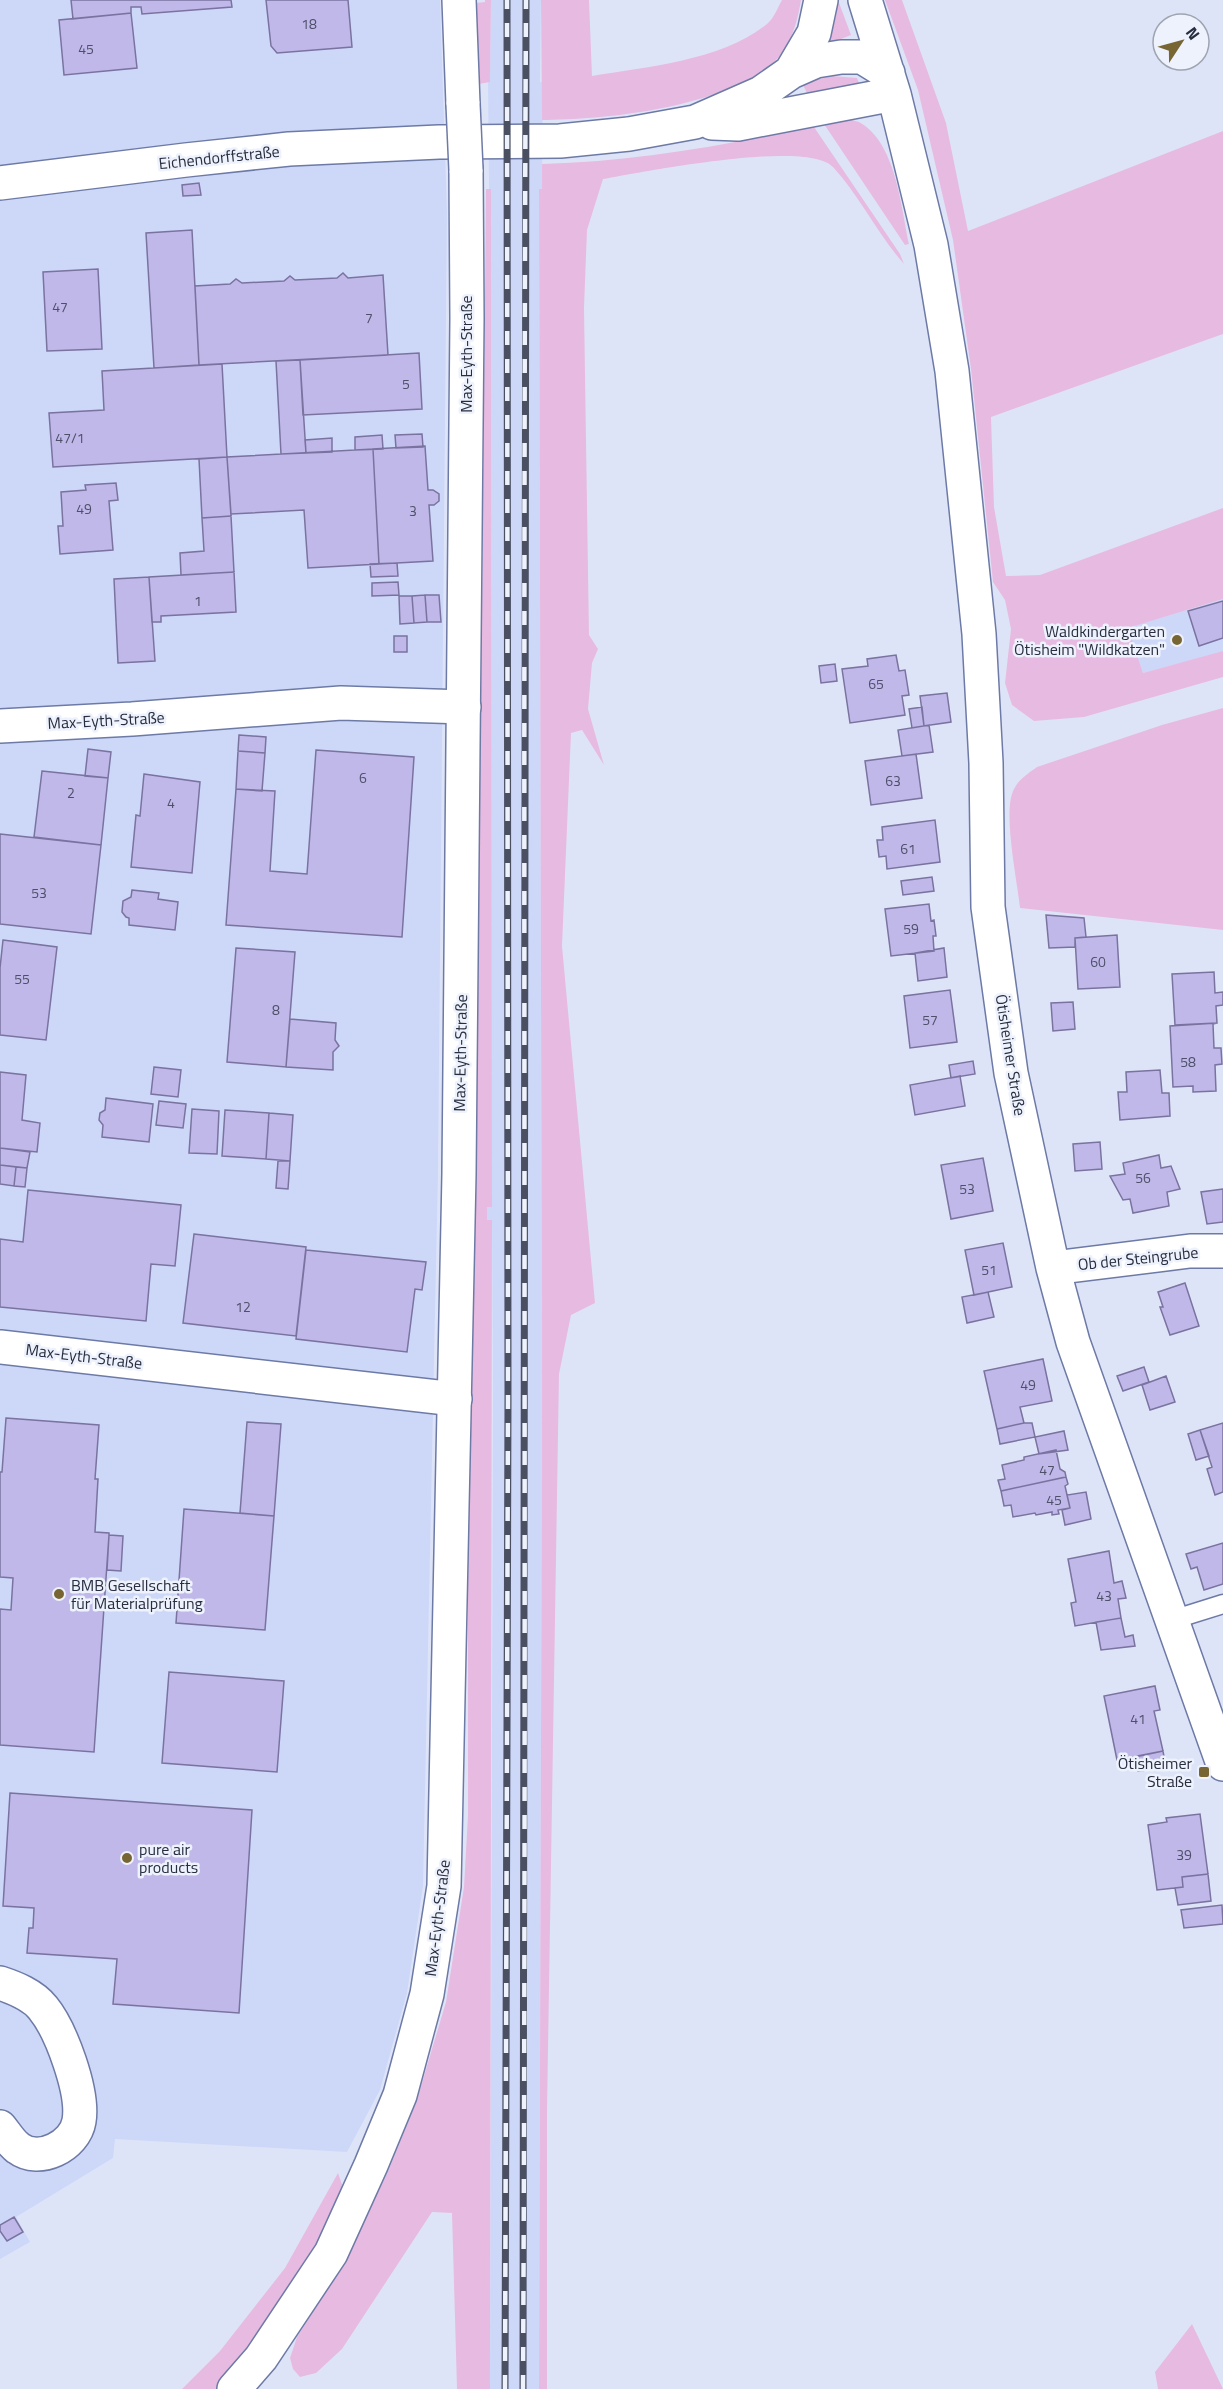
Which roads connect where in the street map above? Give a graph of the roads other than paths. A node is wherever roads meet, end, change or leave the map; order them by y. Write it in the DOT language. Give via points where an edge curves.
graph roads {
  1 [pos="821,0"];
  2 [pos="865,0"];
  3 [pos="459,1"];
  4 [pos="791,72"];
  5 [pos="891,84"];
  6 [pos="696,122"];
  7 [pos="0,183"];
  8 [pos="464,707"];
  9 [pos="0,726"];
  10 [pos="1223,1251"];
  11 [pos="1053,1268"];
  12 [pos="0,1347"];
  13 [pos="455,1398"];
  14 [pos="1223,1604"];
  15 [pos="1172,1620"];
  16 [pos="1223,1764"];
  17 [pos="0,1983"];
  18 [pos="0,2127"];
  19 [pos="234,2389"];
  1 -- 4 [label="street" via="814,33"];
  2 -- 5 [label="street, Ötisheimer Straße"];
  3 -- 8 [label="street, Max-Eyth-Straße, bridge" via="466,170"];
  4 -- 5 [label="street" via="816,62 862,57"];
  4 -- 6 [label="street" via="761,93"];
  5 -- 6 [label="street" via="738,124"];
  5 -- 11 [label="street, Ötisheimer Straße" via="931,245 952,372 979,634 988,907 1011,1073"];
  6 -- 7 [label="street, Eichendorffstraße" via="560,141 289,149"];
  8 -- 9 [label="street, Max-Eyth-Straße" via="341,703"];
  8 -- 13 [label="street, Max-Eyth-Straße"];
  10 -- 11 [label="street, Ob der Steingrube" via="1190,1251"];
  11 -- 15 [label="street, Ötisheimer Straße" via="1073,1342"];
  12 -- 13 [label="street, Max-Eyth-Straße"];
  13 -- 19 [label="street, Max-Eyth-Straße" via="444,1886 427,1994 400,2095 331,2253 261,2358"];
  14 -- 15 [label="lane"];
  15 -- 16 [label="street, Ötisheimer Straße"];
  17 -- 18 [label="street" via="19,1989 42,2007 59,2035 78,2096 79,2121 71,2137 58,2149 40,2155 18,2149"];
}
